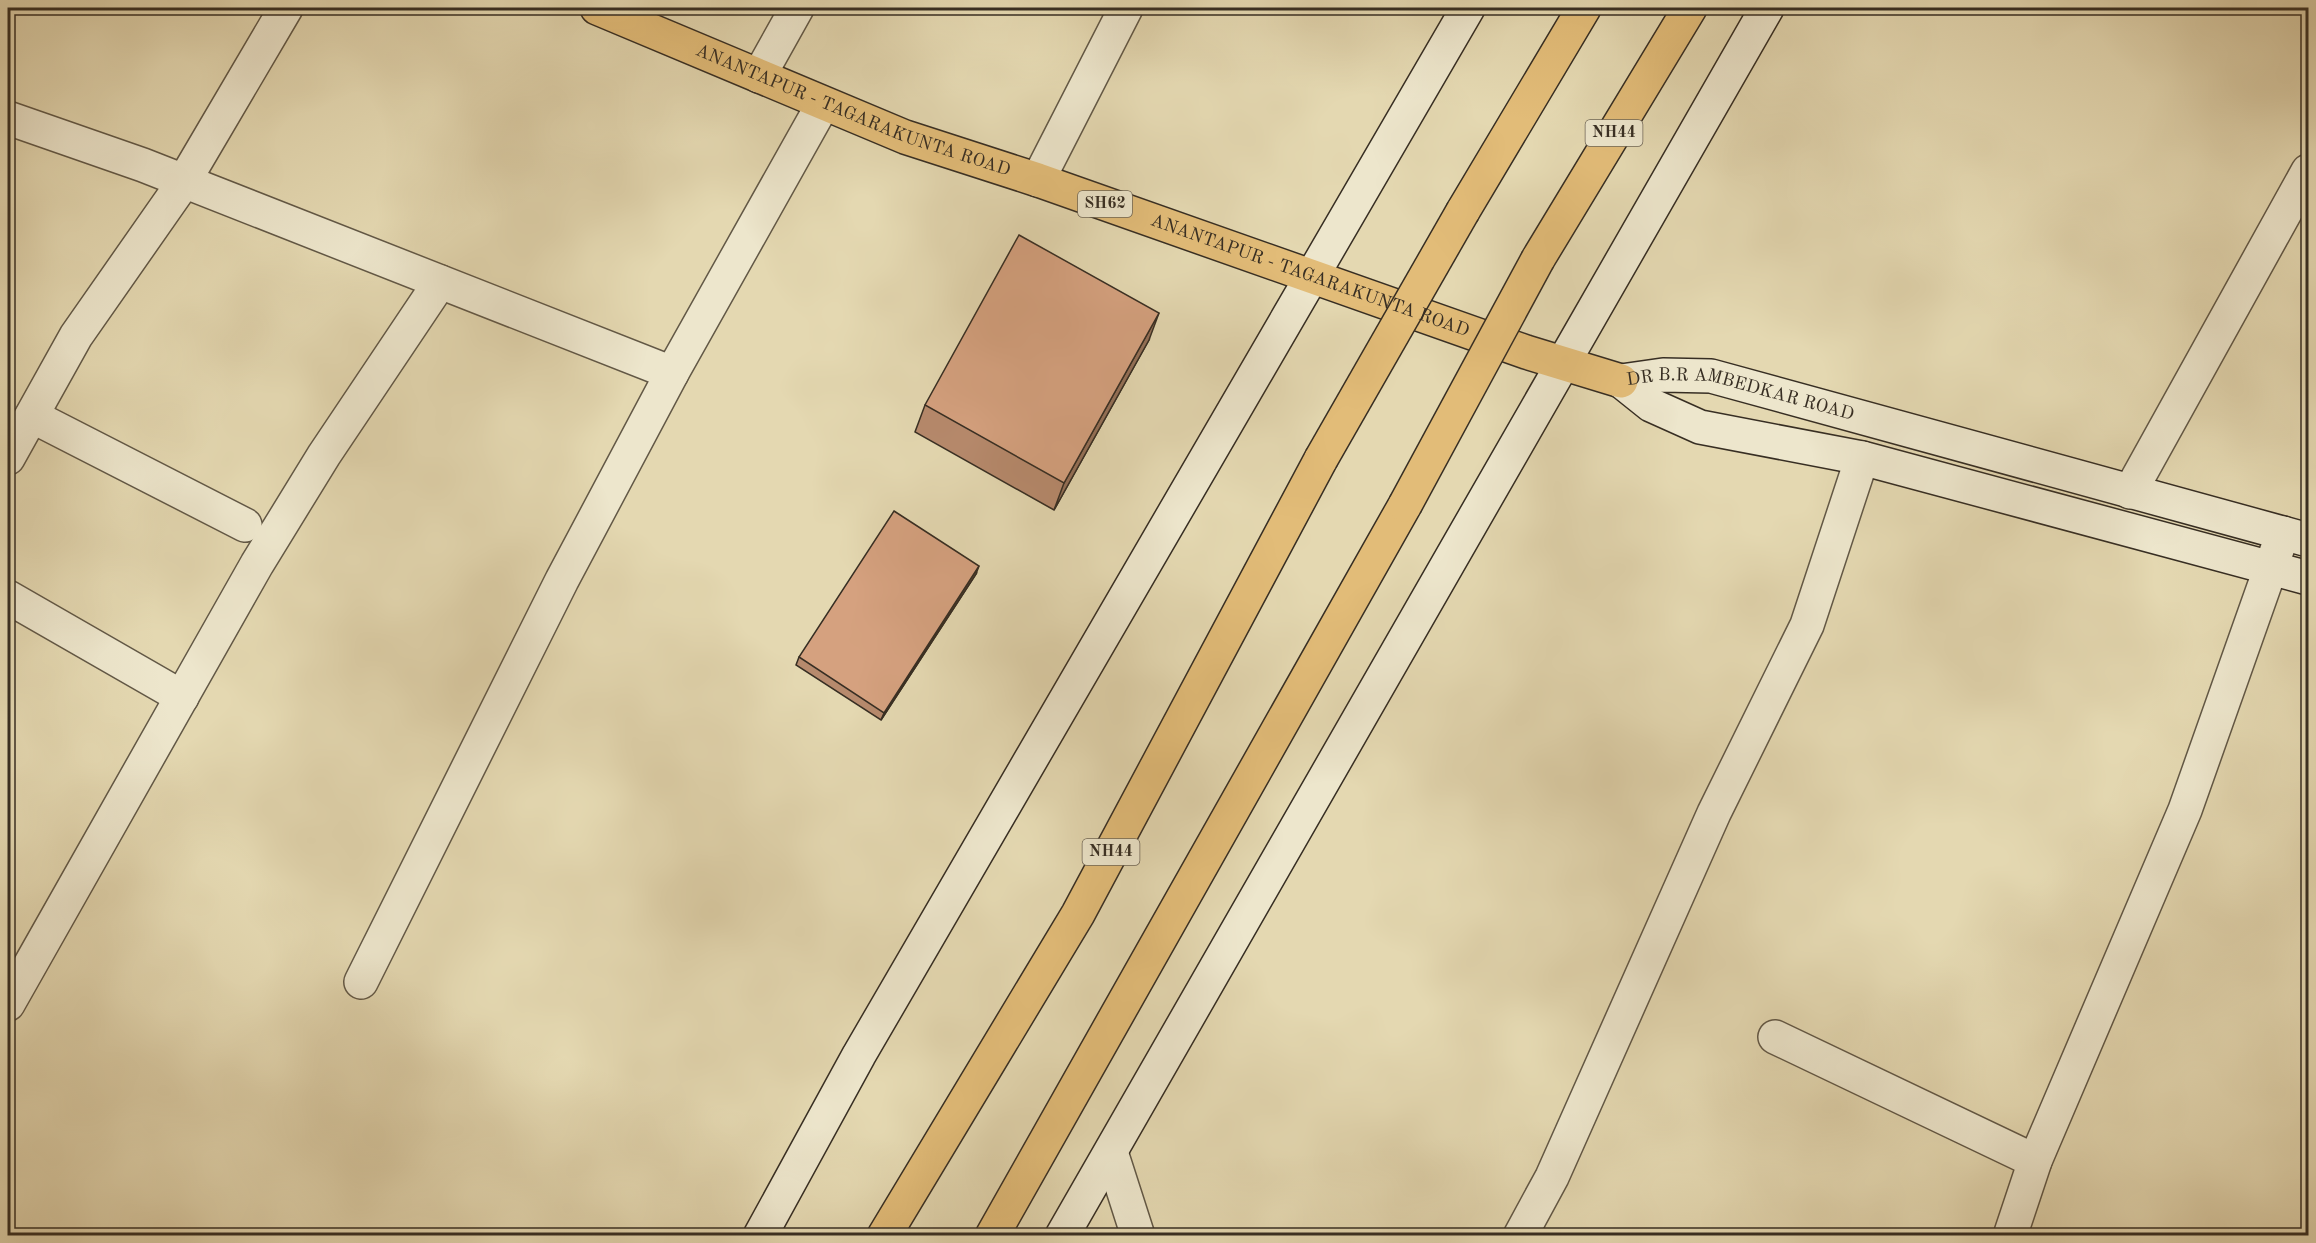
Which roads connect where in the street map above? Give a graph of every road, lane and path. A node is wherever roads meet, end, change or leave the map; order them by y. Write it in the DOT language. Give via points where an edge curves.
graph roads {
  1 [pos="286,8"];
  2 [pos="597,8"];
  3 [pos="797,8"];
  4 [pos="1468,8"];
  5 [pos="1584,8"];
  6 [pos="1690,8"];
  7 [pos="1767,8"];
  8 [pos="1119,10"];
  9 [pos="759,76"];
  10 [pos="823,104"];
  11 [pos="8,118"];
  12 [pos="2308,171"];
  13 [pos="1038,180"];
  14 [pos="183,183"];
  15 [pos="1311,277"];
  16 [pos="440,282"];
  17 [pos="1562,364"];
  18 [pos="672,373"];
  19 [pos="1621,381"];
  20 [pos="32,416"];
  21 [pos="8,458"];
  22 [pos="1862,458"];
  23 [pos="2130,492"];
  24 [pos="245,525"];
  25 [pos="2296,537"];
  26 [pos="2272,569"];
  27 [pos="2308,578"];
  28 [pos="8,597"];
  29 [pos="182,697"];
  30 [pos="361,982"];
  31 [pos="8,1004"];
  32 [pos="1775,1037"];
  33 [pos="1111,1152"];
  34 [pos="2035,1161"];
  35 [pos="1526,1234"];
  36 [pos="760,1236"];
  37 [pos="884,1236"];
  38 [pos="992,1236"];
  39 [pos="1062,1236"];
  40 [pos="1138,1236"];
  41 [pos="2010,1236"];
  1 -- 14 [label="street"];
  2 -- 9 [label="main road, ANANTAPUR - TAGARAKUNTA ROAD / SH62"];
  3 -- 9 [label="street"];
  4 -- 15 [label="street"];
  5 -- 37 [label="main road, NH44, bridge" via="1321,459 1078,914"];
  6 -- 38 [label="main road, NH44, bridge" via="1538,259 1405,505"];
  7 -- 17 [label="street"];
  8 -- 13 [label="street"];
  9 -- 10 [label="main road, ANANTAPUR - TAGARAKUNTA ROAD / SH62"];
  10 -- 13 [label="main road, ANANTAPUR - TAGARAKUNTA ROAD / SH62" via="905,137"];
  10 -- 18 [label="street"];
  11 -- 14 [label="street"];
  12 -- 23 [label="street"];
  13 -- 15 [label="main road, ANANTAPUR - TAGARAKUNTA ROAD / SH62"];
  14 -- 16 [label="street"];
  14 -- 20 [label="street" via="76,336"];
  15 -- 17 [label="main road, ANANTAPUR - TAGARAKUNTA ROAD / SH62"];
  15 -- 36 [label="street" via="859,1055"];
  16 -- 18 [label="street"];
  16 -- 29 [label="street" via="324,455"];
  17 -- 19 [label="main road, ANANTAPUR - TAGARAKUNTA ROAD / SH62"];
  17 -- 33 [label="street"];
  18 -- 30 [label="street" via="562,580"];
  19 -- 22 [label="street, DR B.R AMBEDKAR ROAD" via="1651,405 1700,427"];
  19 -- 23 [label="street, DR B.R AMBEDKAR ROAD" via="1663,375 1711,376"];
  20 -- 21 [label="street"];
  20 -- 24 [label="street"];
  22 -- 26 [label="street, DR B.R AMBEDKAR ROAD"];
  22 -- 35 [label="street" via="1807,625 1714,813"];
  23 -- 25 [label="street, DR B.R AMBEDKAR ROAD"];
  25 -- 26 [label="street"];
  26 -- 27 [label="street, DR B.R AMBEDKAR ROAD"];
  26 -- 34 [label="street" via="2185,810"];
  28 -- 29 [label="street"];
  29 -- 31 [label="street"];
  32 -- 34 [label="street"];
  33 -- 39 [label="street"];
  33 -- 40 [label="street"];
  34 -- 41 [label="street"];
}
